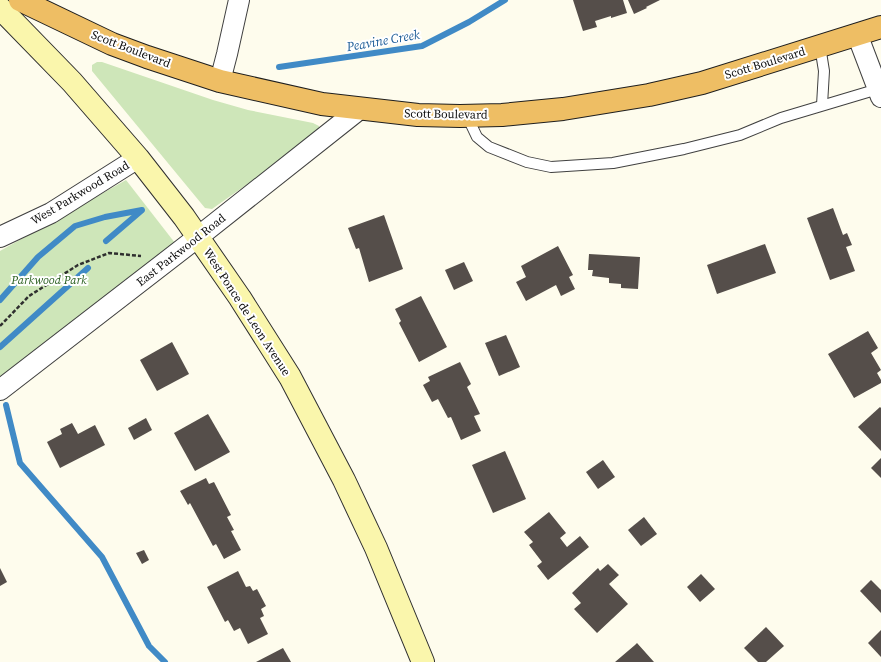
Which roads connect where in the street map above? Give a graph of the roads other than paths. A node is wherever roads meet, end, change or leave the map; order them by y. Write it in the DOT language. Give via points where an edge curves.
graph roads {
  1 [pos="20,0"];
  2 [pos="239,0"];
  3 [pos="0,8"];
  4 [pos="881,27"];
  5 [pos="857,34"];
  6 [pos="820,46"];
  7 [pos="220,80"];
  8 [pos="880,93"];
  9 [pos="822,105"];
  10 [pos="361,108"];
  11 [pos="467,116"];
  12 [pos="138,158"];
  13 [pos="0,237"];
  14 [pos="198,237"];
  15 [pos="0,390"];
  16 [pos="423,662"];
  1 -- 7 [label="highway, Scott Boulevard" via="112,44"];
  2 -- 7 [label="street"];
  3 -- 12 [label="main road, West Ponce de Leon Avenue" via="72,82"];
  4 -- 5 [label="highway, Scott Boulevard"];
  5 -- 6 [label="highway, Scott Boulevard"];
  5 -- 8 [label="street"];
  6 -- 9 [label="lane" via="824,71"];
  6 -- 11 [label="highway, Scott Boulevard" via="702,83 649,94 563,109"];
  7 -- 10 [label="highway, Scott Boulevard" via="322,104"];
  8 -- 9 [label="lane"];
  9 -- 11 [label="lane" via="740,135 684,149 613,163 551,167 527,162 489,148 477,137"];
  10 -- 11 [label="highway, Scott Boulevard" via="418,115"];
  10 -- 14 [label="street, East Parkwood Road"];
  12 -- 13 [label="street, West Parkwood Road" via="51,213"];
  12 -- 14 [label="main road, West Ponce de Leon Avenue"];
  14 -- 15 [label="street, East Parkwood Road"];
  14 -- 16 [label="main road, West Ponce de Leon Avenue" via="290,377 368,530"];
}
